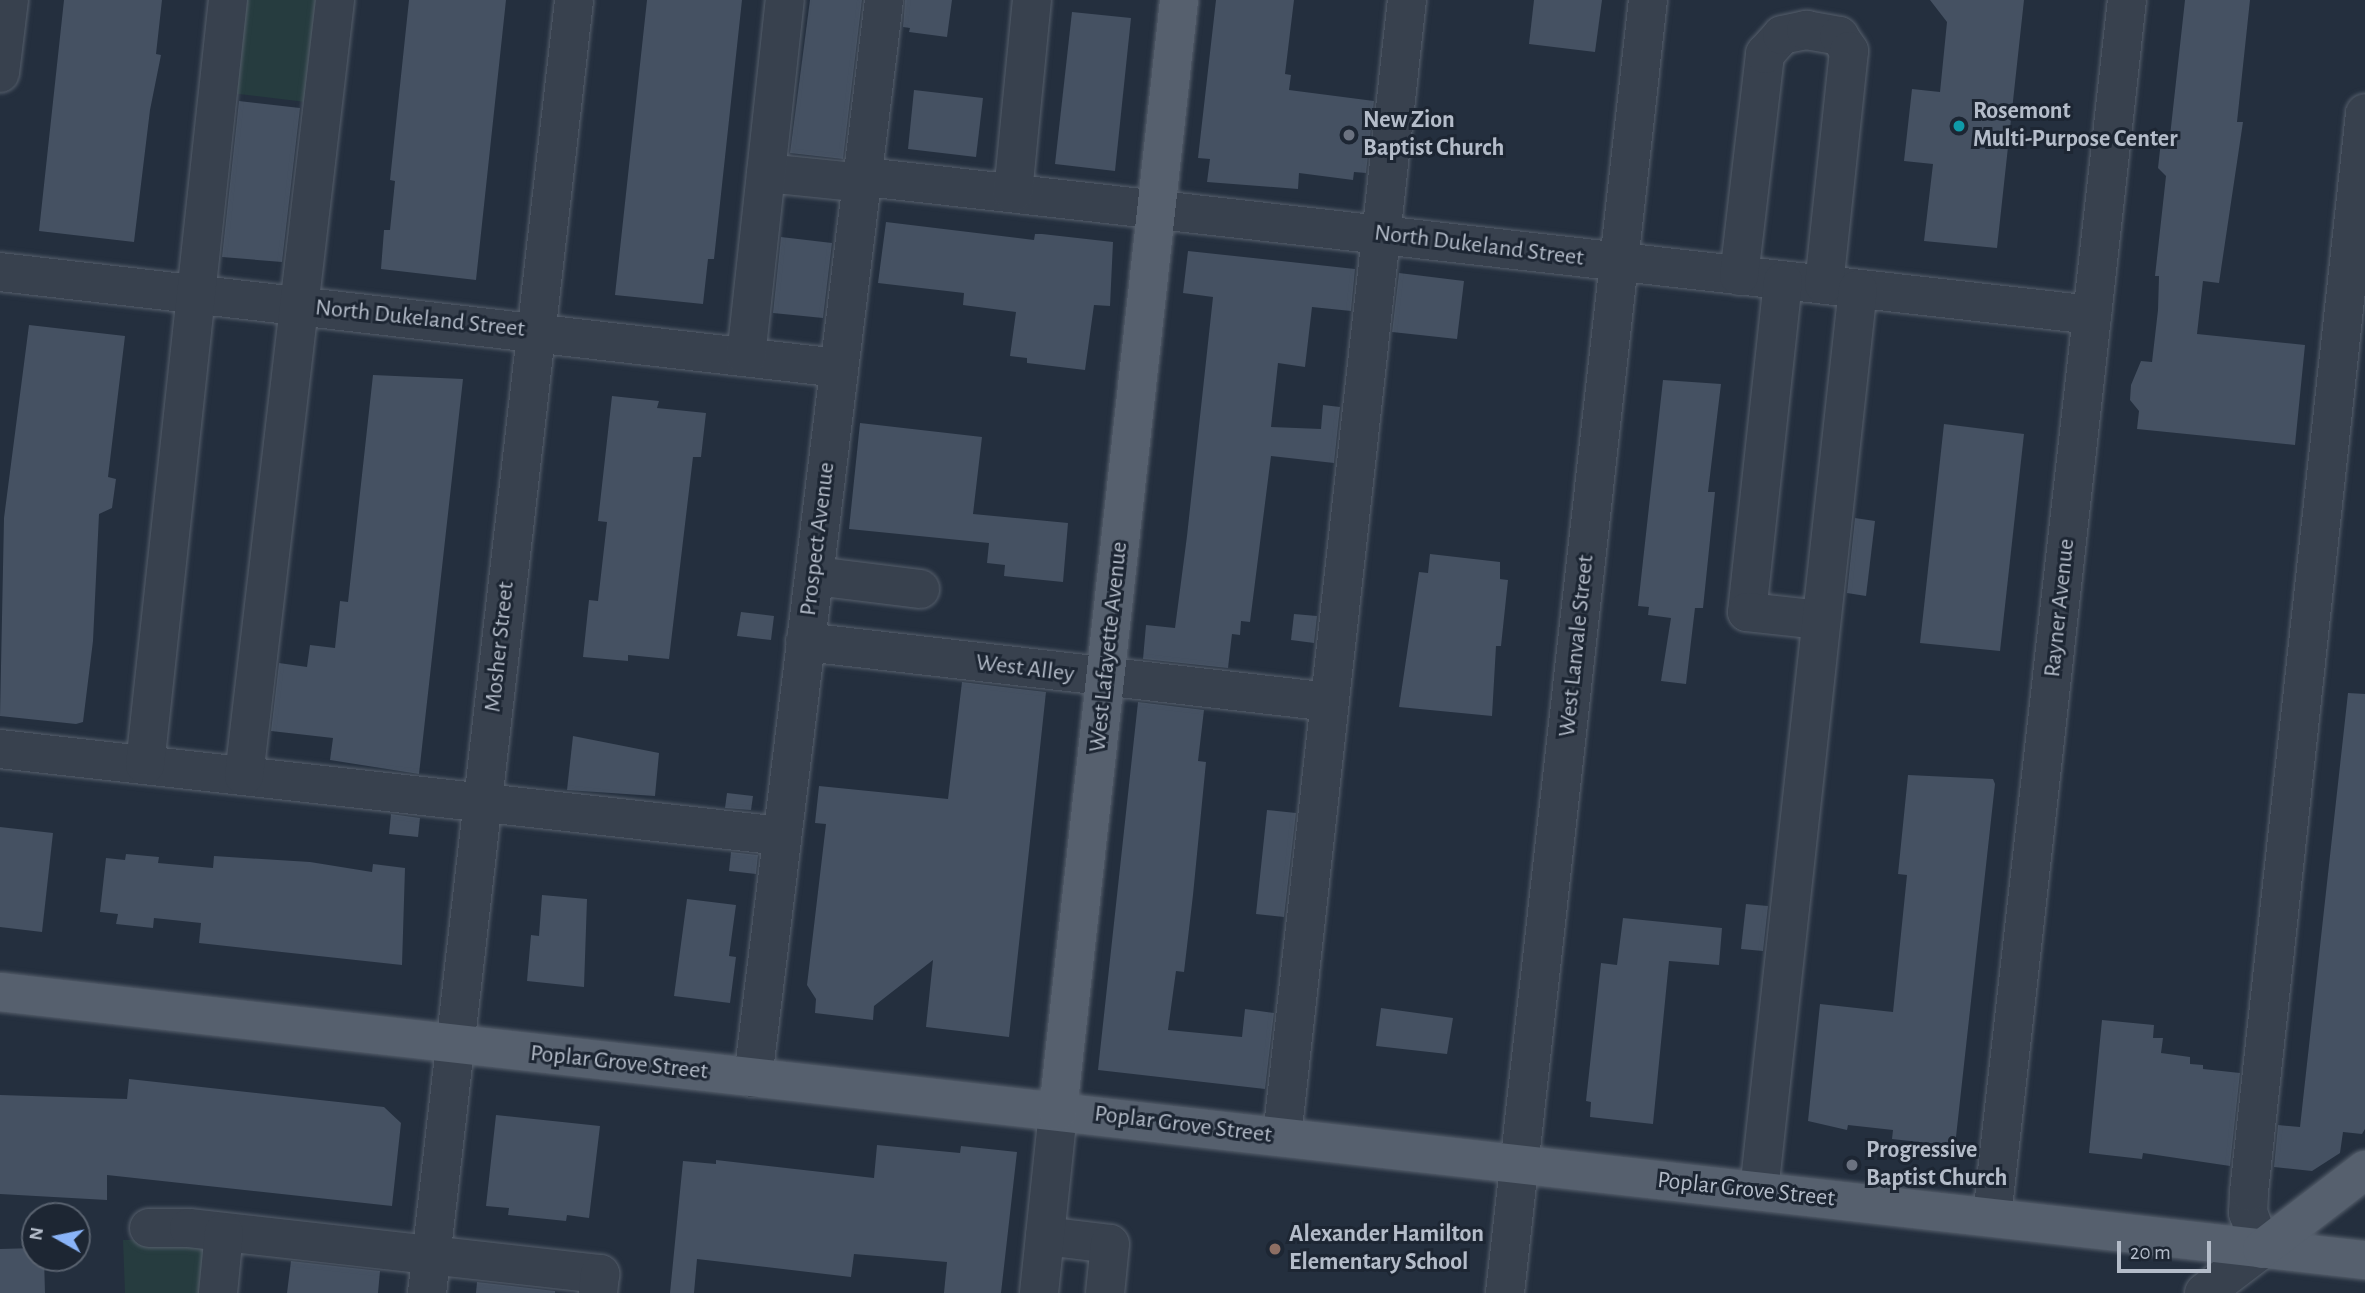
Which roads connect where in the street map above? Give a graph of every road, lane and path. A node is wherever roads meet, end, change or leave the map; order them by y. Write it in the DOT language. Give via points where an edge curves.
graph roads {
  1 [pos="9,0"];
  2 [pos="228,0"];
  3 [pos="335,0"];
  4 [pos="574,0"];
  5 [pos="785,0"];
  6 [pos="884,0"];
  7 [pos="1032,0"];
  8 [pos="1179,0"];
  9 [pos="1407,0"];
  10 [pos="1648,0"];
  11 [pos="2127,0"];
  12 [pos="0,73"];
  13 [pos="2365,113"];
  14 [pos="766,173"];
  15 [pos="865,180"];
  16 [pos="1013,192"];
  17 [pos="1156,208"];
  18 [pos="1381,234"];
  19 [pos="1619,262"];
  20 [pos="0,272"];
  21 [pos="1739,276"];
  22 [pos="1783,281"];
  23 [pos="1841,287"];
  24 [pos="196,294"];
  25 [pos="300,305"];
  26 [pos="2092,315"];
  27 [pos="536,332"];
  28 [pos="746,357"];
  29 [pos="839,368"];
  30 [pos="815,576"];
  31 [pos="920,589"];
  32 [pos="1821,620"];
  33 [pos="805,642"];
  34 [pos="1105,678"];
  35 [pos="1330,702"];
  36 [pos="0,749"];
  37 [pos="145,765"];
  38 [pos="244,776"];
  39 [pos="483,803"];
  40 [pos="782,836"];
  41 [pos="0,992"];
  42 [pos="455,1044"];
  43 [pos="753,1077"];
  44 [pos="1058,1111"];
  45 [pos="1282,1137"];
  46 [pos="1520,1164"];
  47 [pos="2365,1170"];
  48 [pos="1759,1191"];
  49 [pos="1992,1217"];
  50 [pos="149,1228"];
  51 [pos="224,1232"];
  52 [pos="1045,1236"];
  53 [pos="2262,1249"];
  54 [pos="431,1255"];
  55 [pos="2365,1260"];
  56 [pos="218,1293"];
  57 [pos="427,1293"];
  58 [pos="598,1293"];
  59 [pos="1039,1293"];
  60 [pos="1105,1293"];
  61 [pos="1505,1293"];
  62 [pos="2204,1293"];
  1 -- 12 [label="street"];
  2 -- 24 [label="street"];
  3 -- 25 [label="street"];
  4 -- 27 [label="street, Mosher Street"];
  5 -- 14 [label="street"];
  6 -- 15 [label="street, Prospect Avenue"];
  7 -- 16 [label="street"];
  8 -- 17 [label="main road, West Lafayette Avenue"];
  9 -- 18 [label="street"];
  10 -- 19 [label="street, West Lanvale Street"];
  11 -- 26 [label="street, Rayner Avenue"];
  13 -- 53 [label="street" via="2249,1192 2248,1213"];
  14 -- 15 [label="street, North Dukeland Street"];
  14 -- 28 [label="street"];
  15 -- 16 [label="street, North Dukeland Street"];
  15 -- 29 [label="street, Prospect Avenue"];
  16 -- 17 [label="street, North Dukeland Street"];
  17 -- 18 [label="street, North Dukeland Street"];
  17 -- 34 [label="main road, West Lafayette Avenue"];
  18 -- 19 [label="street, North Dukeland Street"];
  18 -- 35 [label="street"];
  19 -- 21 [label="street, North Dukeland Street"];
  19 -- 46 [label="street, West Lanvale Street"];
  20 -- 24 [label="street, North Dukeland Street"];
  21 -- 22 [label="street, North Dukeland Street"];
  21 -- 23 [label="street" via="1765,54 1782,35 1806,30 1839,36 1849,51"];
  22 -- 23 [label="street, North Dukeland Street"];
  22 -- 32 [label="street" via="1747,612"];
  23 -- 26 [label="street, North Dukeland Street"];
  23 -- 32 [label="street"];
  24 -- 25 [label="street, North Dukeland Street"];
  24 -- 37 [label="street"];
  25 -- 27 [label="street, North Dukeland Street"];
  25 -- 38 [label="street"];
  26 -- 49 [label="street, Rayner Avenue"];
  27 -- 28 [label="street, North Dukeland Street"];
  27 -- 39 [label="street, Mosher Street"];
  28 -- 29 [label="street, North Dukeland Street"];
  29 -- 30 [label="street, Prospect Avenue"];
  30 -- 31 [label="street"];
  30 -- 33 [label="street, Prospect Avenue"];
  32 -- 48 [label="street"];
  33 -- 34 [label="street, West Alley"];
  33 -- 40 [label="street, Prospect Avenue"];
  34 -- 35 [label="street, West Alley"];
  34 -- 44 [label="main road, West Lafayette Avenue"];
  35 -- 45 [label="street"];
  36 -- 37 [label="street"];
  37 -- 38 [label="street"];
  38 -- 39 [label="street"];
  39 -- 40 [label="street"];
  39 -- 42 [label="street, Mosher Street"];
  40 -- 43 [label="street, Prospect Avenue"];
  41 -- 42 [label="main road, Poplar Grove Street"];
  42 -- 43 [label="main road, Poplar Grove Street"];
  42 -- 54 [label="street, Mosher Street"];
  43 -- 44 [label="main road, Poplar Grove Street"];
  44 -- 45 [label="main road, Poplar Grove Street"];
  44 -- 52 [label="street, West Lafayette Avenue"];
  45 -- 46 [label="main road, Poplar Grove Street"];
  46 -- 48 [label="main road, Poplar Grove Street"];
  46 -- 61 [label="street, West Lanvale Street"];
  47 -- 53 [label="main road"];
  48 -- 49 [label="main road, Poplar Grove Street"];
  49 -- 53 [label="main road, Poplar Grove Street"];
  50 -- 51 [label="street"];
  51 -- 54 [label="street"];
  51 -- 56 [label="street"];
  52 -- 59 [label="street, West Lafayette Avenue"];
  52 -- 60 [label="street" via="1111,1244"];
  53 -- 55 [label="main road, Poplar Grove Street"];
  53 -- 62 [label="street"];
  54 -- 57 [label="street, Mosher Street"];
  54 -- 58 [label="street" via="600,1274"];
}
